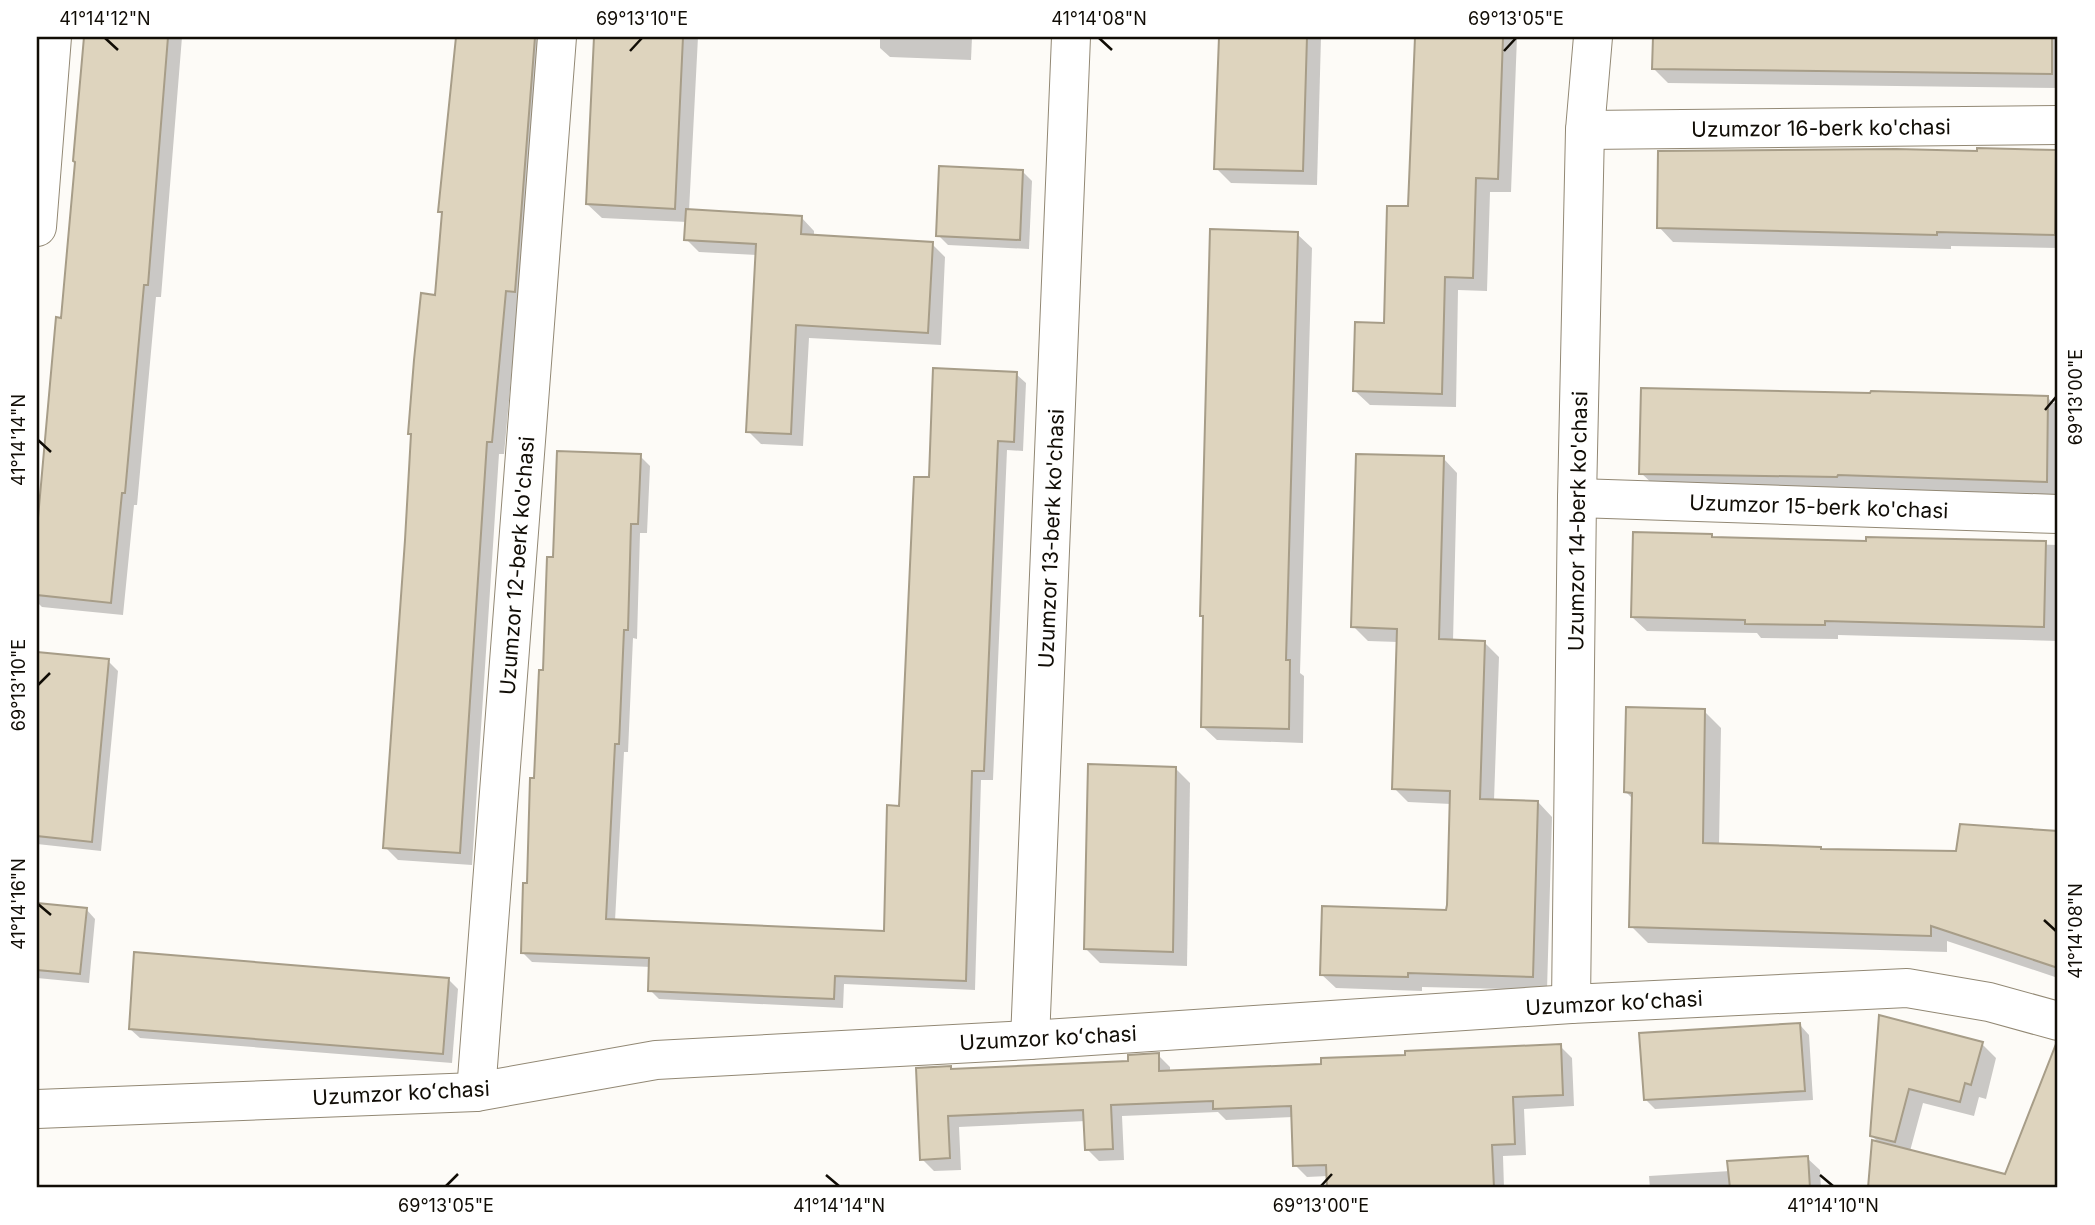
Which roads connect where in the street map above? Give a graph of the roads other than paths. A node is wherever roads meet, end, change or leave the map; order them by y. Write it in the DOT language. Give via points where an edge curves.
graph roads {
  1 [pos="52,37"];
  2 [pos="557,37"];
  3 [pos="1071,37"];
  4 [pos="1593,37"];
  5 [pos="2058,125"];
  6 [pos="1586,130"];
  7 [pos="37,228"];
  8 [pos="1577,498"];
  9 [pos="2058,514"];
  10 [pos="1572,1004"];
  11 [pos="2058,1021"];
  12 [pos="1030,1040"];
  13 [pos="477,1092"];
  14 [pos="37,1109"];
  1 -- 7 [label="street"];
  2 -- 13 [label="street, Uzumzor 12-berk ko'chasi"];
  3 -- 12 [label="street, Uzumzor 13-berk ko'chasi"];
  4 -- 6 [label="street, Uzumzor 14-berk ko'chasi"];
  5 -- 6 [label="street, Uzumzor 16-berk ko'chasi"];
  6 -- 8 [label="street, Uzumzor 14-berk ko'chasi"];
  8 -- 9 [label="street, Uzumzor 15-berk ko'chasi"];
  8 -- 10 [label="street, Uzumzor 14-berk ko'chasi"];
  10 -- 11 [label="street, Uzumzor koʻchasi" via="1907,988 1989,1002"];
  10 -- 12 [label="street, Uzumzor koʻchasi"];
  12 -- 13 [label="street, Uzumzor koʻchasi" via="656,1060"];
  13 -- 14 [label="street, Uzumzor koʻchasi"];
}
